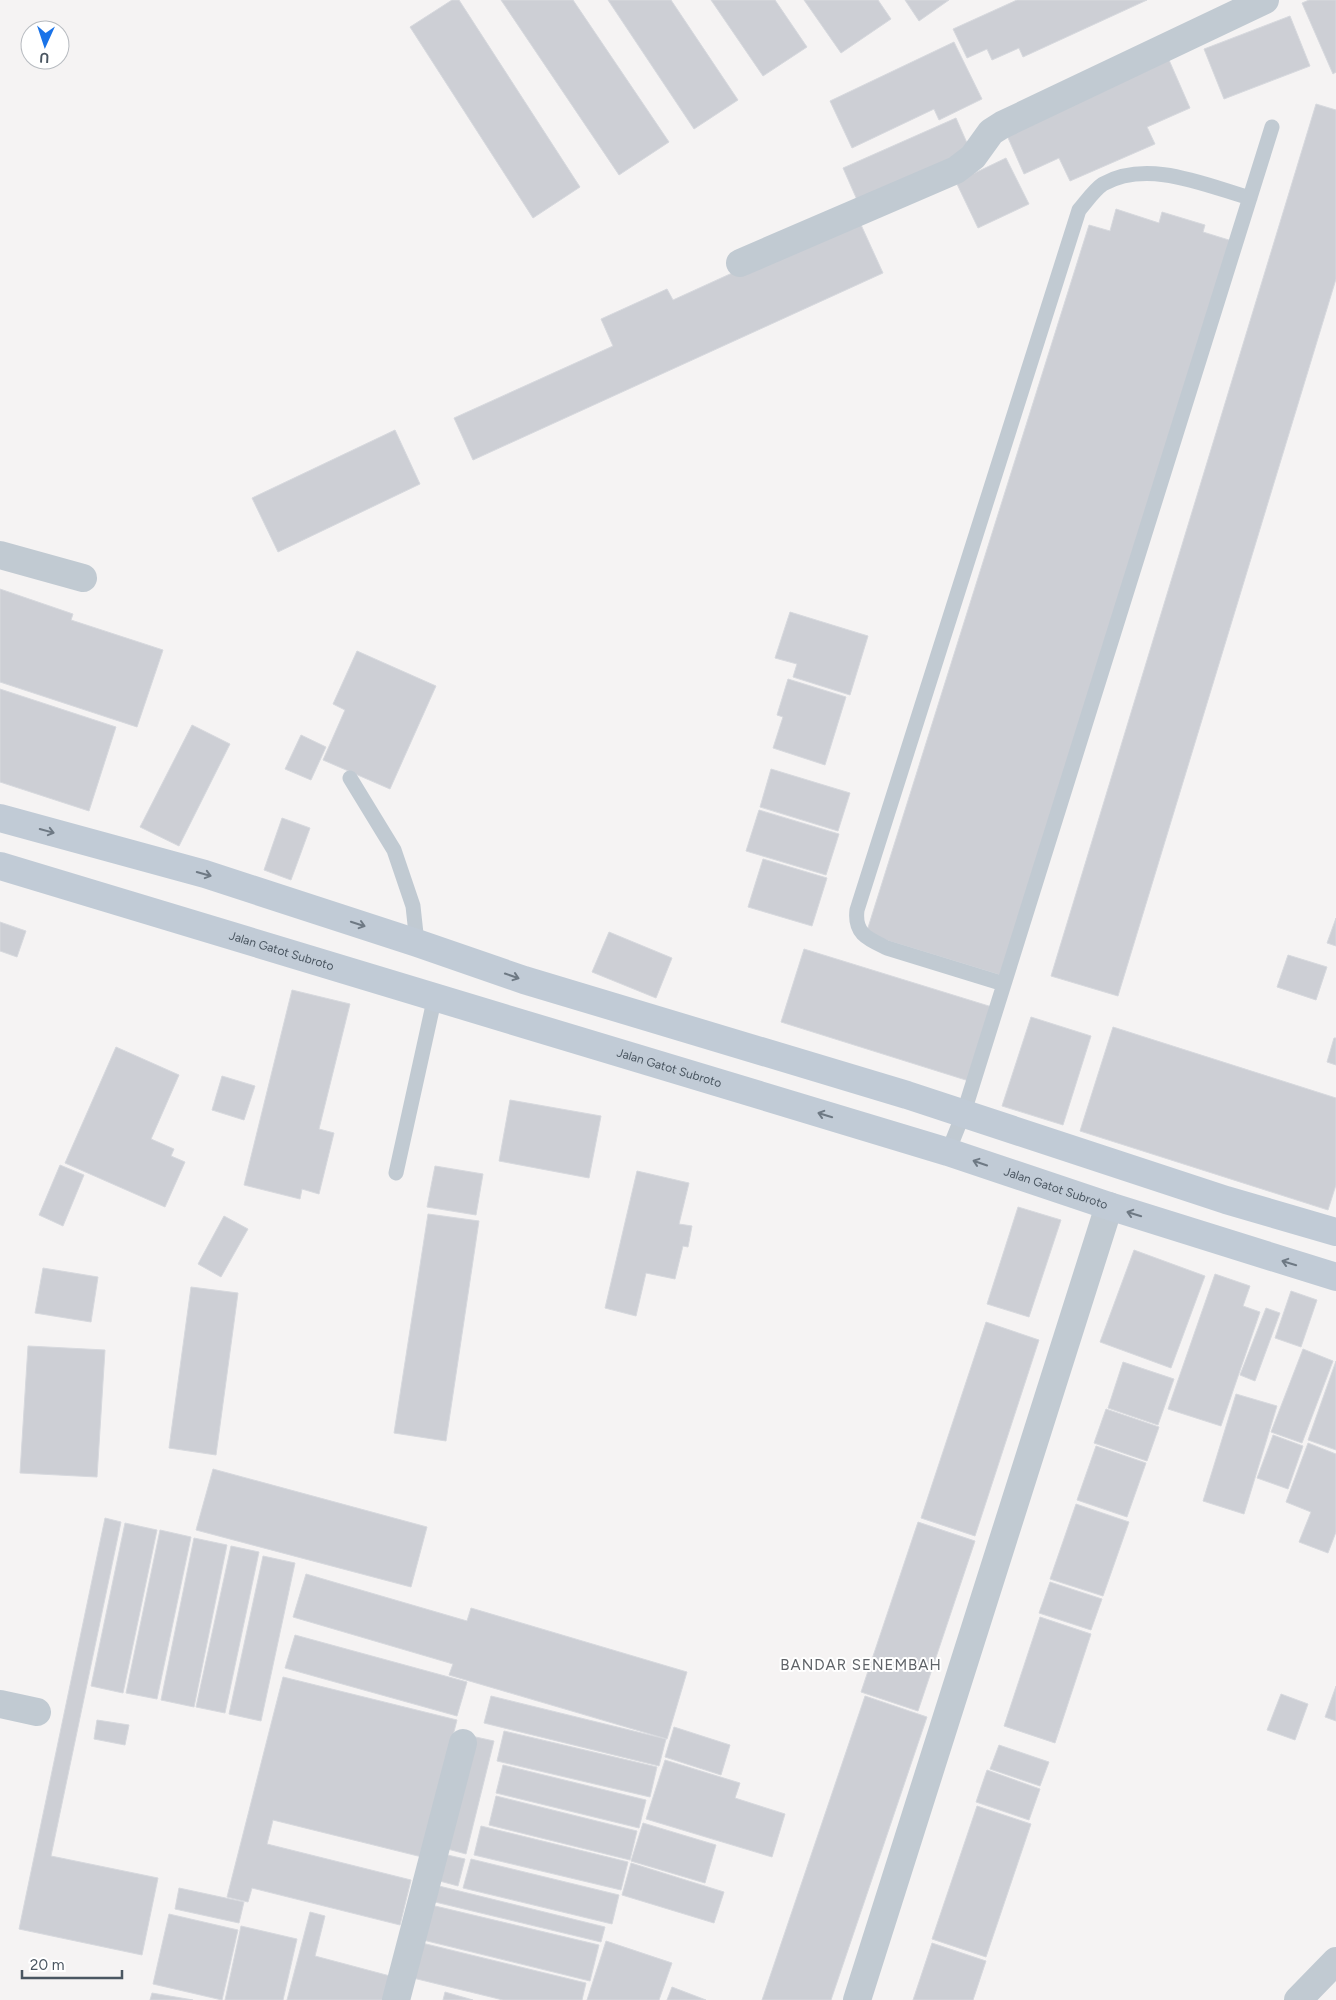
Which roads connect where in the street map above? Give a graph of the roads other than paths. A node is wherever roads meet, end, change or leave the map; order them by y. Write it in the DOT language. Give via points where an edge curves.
graph roads {
  1 [pos="1265,0"];
  2 [pos="1272,127"];
  3 [pos="1250,198"];
  4 [pos="740,263"];
  5 [pos="0,555"];
  6 [pos="83,578"];
  7 [pos="350,778"];
  8 [pos="0,818"];
  9 [pos="0,866"];
  10 [pos="417,943"];
  11 [pos="1004,984"];
  12 [pos="435,996"];
  13 [pos="964,1112"];
  14 [pos="948,1152"];
  15 [pos="396,1174"];
  16 [pos="1109,1206"];
  17 [pos="1336,1232"];
  18 [pos="1336,1277"];
  19 [pos="0,1704"];
  20 [pos="37,1712"];
  21 [pos="463,1744"];
  22 [pos="1336,1961"];
  23 [pos="396,2000"];
  24 [pos="857,2000"];
  25 [pos="1298,2000"];
  1 -- 4 [label="street" via="1002,124 991,132 973,157 956,170"];
  2 -- 3 [label="lane"];
  3 -- 11 [label="lane"];
  3 -- 11 [label="lane" via="1166,174 1123,176 1101,185 1079,210 857,910 858,927 869,940"];
  5 -- 6 [label="street"];
  7 -- 10 [label="lane" via="394,850 413,906"];
  8 -- 10 [label="main road, one-way" via="205,874"];
  9 -- 12 [label="main road, Jalan Gatot Subroto"];
  10 -- 13 [label="main road, one-way" via="524,980"];
  11 -- 13 [label="lane"];
  14 -- 12 [label="main road, Jalan Gatot Subroto, one-way"];
  12 -- 15 [label="lane"];
  13 -- 14 [label="lane"];
  13 -- 17 [label="main road" via="1226,1200"];
  16 -- 14 [label="main road, Jalan Gatot Subroto, one-way"];
  18 -- 16 [label="main road, Jalan Gatot Subroto, one-way"];
  16 -- 24 [label="street"];
  19 -- 20 [label="street"];
  21 -- 23 [label="street"];
  22 -- 25 [label="street"];
}
